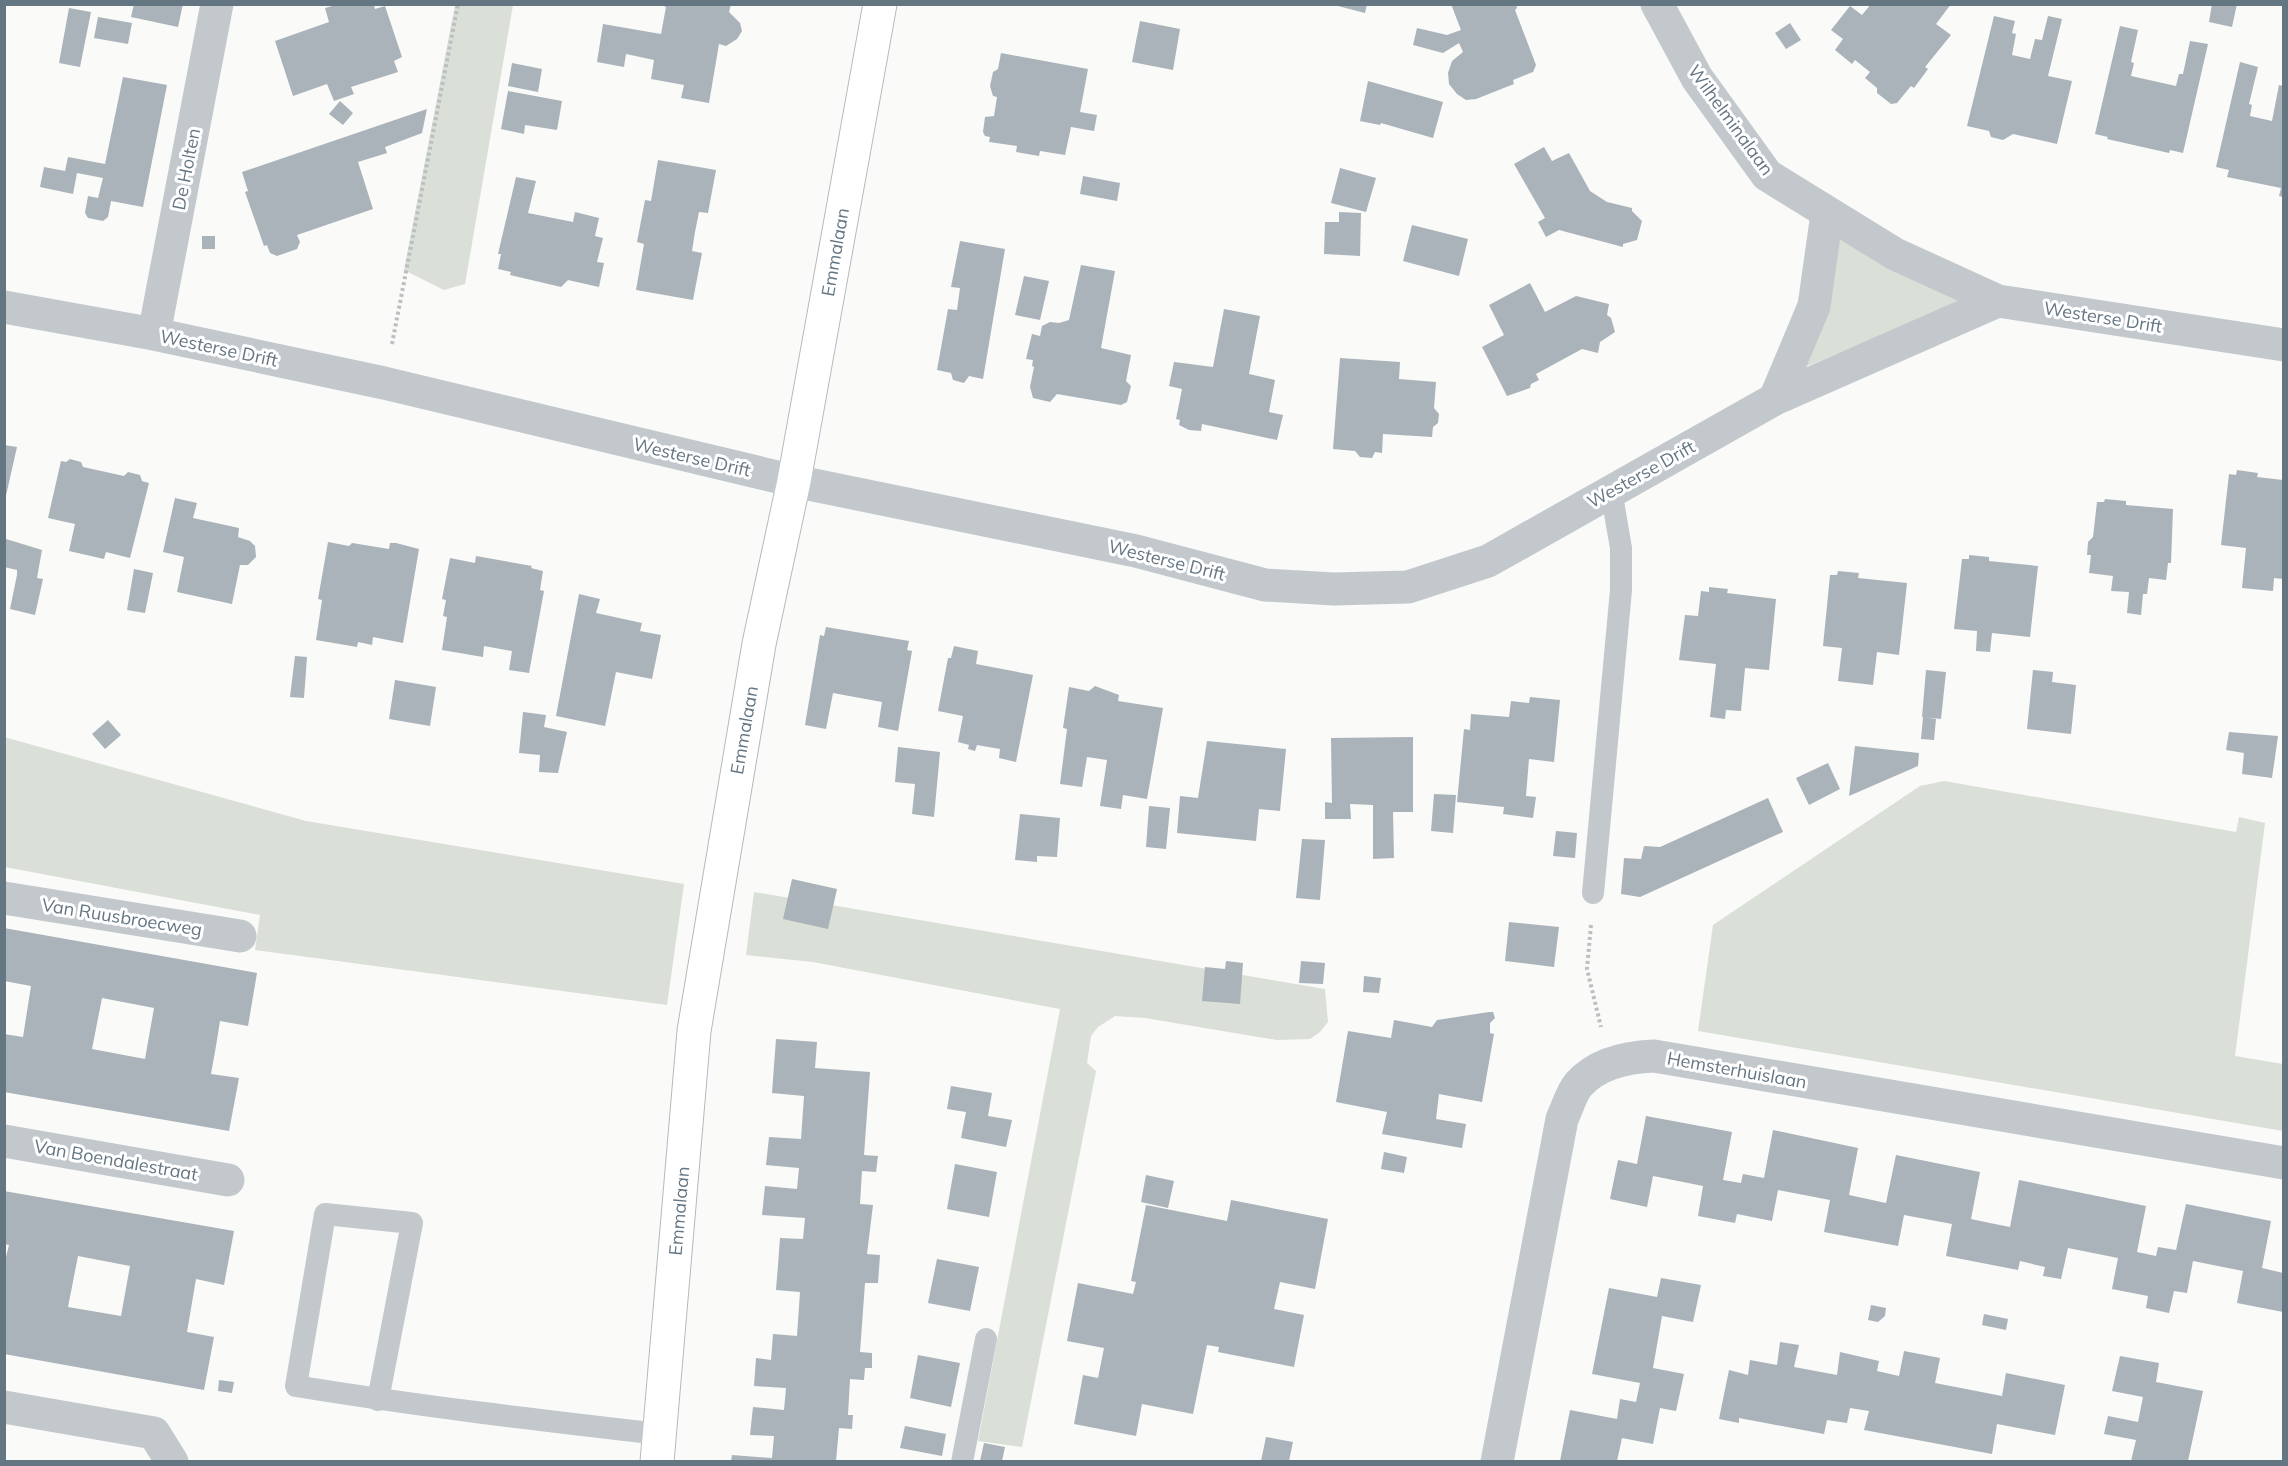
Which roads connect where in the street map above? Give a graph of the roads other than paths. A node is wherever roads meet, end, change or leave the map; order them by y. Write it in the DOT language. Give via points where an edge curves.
graph roads {
  1 [pos="217,4"];
  2 [pos="880,4"];
  3 [pos="1657,4"];
  4 [pos="1827,214"];
  5 [pos="1998,301"];
  6 [pos="4,307"];
  7 [pos="154,334"];
  8 [pos="2283,345"];
  9 [pos="1775,399"];
  10 [pos="794,481"];
  11 [pos="1611,490"];
  12 [pos="1593,893"];
  13 [pos="4,898"];
  14 [pos="240,936"];
  15 [pos="4,1141"];
  16 [pos="2283,1163"];
  17 [pos="228,1180"];
  18 [pos="986,1339"];
  19 [pos="378,1400"];
  20 [pos="4,1407"];
  21 [pos="658,1448"];
  22 [pos="172,1461"];
  23 [pos="962,1461"];
  24 [pos="1497,1461"];
  1 -- 7 [label="street, De Holten"];
  2 -- 10 [label="main road, Emmalaan"];
  3 -- 4 [label="street, Wilhelminalaan" via="1697,78 1767,175"];
  4 -- 5 [label="street, Wilhelminalaan" via="1895,254"];
  4 -- 9 [label="street" via="1814,306"];
  5 -- 8 [label="street, Westerse Drift"];
  5 -- 9 [label="street, Westerse Drift"];
  6 -- 7 [label="street, Westerse Drift"];
  7 -- 10 [label="street, Westerse Drift" via="384,383"];
  9 -- 11 [label="street, Westerse Drift"];
  10 -- 11 [label="street, Westerse Drift" via="1136,551 1265,585 1334,589 1408,587 1488,561"];
  10 -- 21 [label="main road, Emmalaan" via="759,644 694,1031"];
  11 -- 12 [label="lane" via="1621,548 1621,590"];
  13 -- 14 [label="street, Van Ruusbroecweg"];
  15 -- 17 [label="street, Van Boendalestraat"];
  16 -- 24 [label="street, Hemsterhuislaan" via="1653,1056 1610,1062 1579,1084 1562,1119"];
  18 -- 23 [label="lane"];
  19 -- 19 [label="lane" via="296,1386 325,1214 412,1223"];
  19 -- 21 [label="lane"];
  20 -- 22 [label="street" via="154,1433"];
}
